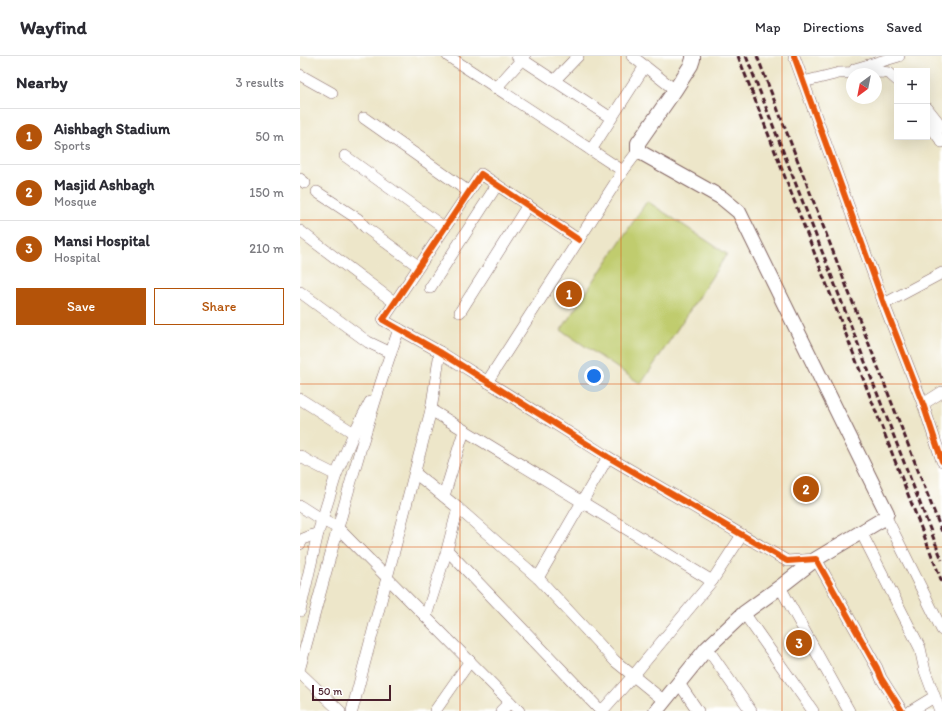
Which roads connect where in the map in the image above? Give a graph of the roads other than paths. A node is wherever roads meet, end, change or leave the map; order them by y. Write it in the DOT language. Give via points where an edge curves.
graph roads {
  1 [pos="448,56"];
  2 [pos="578,56"];
  3 [pos="632,56"];
  4 [pos="693,56"];
  5 [pos="794,56"];
  6 [pos="522,57"];
  7 [pos="894,58"];
  8 [pos="645,66"];
  9 [pos="897,68"];
  10 [pos="839,73"];
  11 [pos="300,75"];
  12 [pos="894,77"];
  13 [pos="554,81"];
  14 [pos="803,82"];
  15 [pos="496,88"];
  16 [pos="675,90"];
  17 [pos="332,93"];
  18 [pos="930,112"];
  19 [pos="364,118"];
  20 [pos="611,118"];
  21 [pos="930,125"];
  22 [pos="942,127"];
  23 [pos="942,142"];
  24 [pos="591,150"];
  25 [pos="638,151"];
  26 [pos="345,156"];
  27 [pos="623,171"];
  28 [pos="497,185"];
  29 [pos="317,192"];
  30 [pos="469,192"];
  31 [pos="528,205"];
  32 [pos="445,228"];
  33 [pos="300,232"];
  34 [pos="579,240"];
  35 [pos="418,266"];
  36 [pos="942,273"];
  37 [pos="430,288"];
  38 [pos="300,292"];
  39 [pos="394,302"];
  40 [pos="884,304"];
  41 [pos="460,312"];
  42 [pos="399,329"];
  43 [pos="440,352"];
  44 [pos="390,353"];
  45 [pos="382,378"];
  46 [pos="487,382"];
  47 [pos="942,392"];
  48 [pos="300,399"];
  49 [pos="923,404"];
  50 [pos="431,410"];
  51 [pos="464,431"];
  52 [pos="354,433"];
  53 [pos="300,456"];
  54 [pos="608,457"];
  55 [pos="942,460"];
  56 [pos="415,473"];
  57 [pos="336,475"];
  58 [pos="444,496"];
  59 [pos="582,502"];
  60 [pos="300,506"];
  61 [pos="458,508"];
  62 [pos="886,517"];
  63 [pos="322,520"];
  64 [pos="338,528"];
  65 [pos="861,532"];
  66 [pos="318,533"];
  67 [pos="742,535"];
  68 [pos="300,544"];
  69 [pos="447,550"];
  70 [pos="816,559"];
  71 [pos="387,577"];
  72 [pos="538,578"];
  73 [pos="712,581"];
  74 [pos="780,587"];
  75 [pos="302,596"];
  76 [pos="300,611"];
  77 [pos="744,613"];
  78 [pos="426,616"];
  79 [pos="942,630"];
  80 [pos="706,648"];
  81 [pos="470,661"];
  82 [pos="300,667"];
  83 [pos="300,673"];
  84 [pos="633,676"];
  85 [pos="678,682"];
  86 [pos="934,697"];
  87 [pos="510,702"];
  88 [pos="660,706"];
  89 [pos="340,711"];
  90 [pos="352,711"];
  91 [pos="435,711"];
  92 [pos="501,711"];
  93 [pos="519,711"];
  94 [pos="601,711"];
  95 [pos="698,711"];
  96 [pos="752,711"];
  97 [pos="813,711"];
  98 [pos="849,711"];
  99 [pos="902,711"];
  100 [pos="911,711"];
  101 [pos="940,711"];
  1 -- 15 [label="street"];
  2 -- 13 [label="street"];
  3 -- 8 [label="street"];
  4 -- 16 [label="main road" via="691,65"];
  5 -- 14 [label="street"];
  6 -- 13 [label="street"];
  6 -- 15 [label="street"];
  7 -- 9 [label="street"];
  7 -- 10 [label="street"];
  8 -- 16 [label="street"];
  8 -- 20 [label="street"];
  10 -- 12 [label="street" via="881,72 889,73"];
  10 -- 14 [label="street"];
  11 -- 17 [label="street"];
  13 -- 20 [label="street"];
  14 -- 40 [label="street"];
  15 -- 24 [label="street"];
  16 -- 25 [label="main road" via="638,143"];
  18 -- 22 [label="street"];
  19 -- 30 [label="street"];
  20 -- 24 [label="street"];
  21 -- 23 [label="street"];
  24 -- 27 [label="street"];
  25 -- 27 [label="street"];
  25 -- 62 [label="main road" via="722,198 739,212 886,510"];
  26 -- 32 [label="street"];
  27 -- 34 [label="street"];
  28 -- 30 [label="street" via="481,174"];
  28 -- 31 [label="street"];
  28 -- 37 [label="street"];
  29 -- 35 [label="street" via="358,219 365,228"];
  30 -- 32 [label="street"];
  31 -- 34 [label="street"];
  31 -- 41 [label="street"];
  32 -- 35 [label="street"];
  33 -- 39 [label="street"];
  34 -- 46 [label="street"];
  35 -- 39 [label="street"];
  36 -- 40 [label="street"];
  38 -- 44 [label="street" via="368,342"];
  39 -- 42 [label="street" via="382,320"];
  40 -- 49 [label="street"];
  42 -- 43 [label="street"];
  42 -- 44 [label="street"];
  43 -- 46 [label="street"];
  43 -- 50 [label="street"];
  44 -- 45 [label="street"];
  45 -- 52 [label="street"];
  45 -- 64 [label="street"];
  46 -- 54 [label="street"];
  47 -- 49 [label="street"];
  48 -- 52 [label="street"];
  49 -- 55 [label="street"];
  50 -- 51 [label="street"];
  50 -- 56 [label="street"];
  51 -- 58 [label="street"];
  51 -- 59 [label="street"];
  52 -- 57 [label="street"];
  53 -- 57 [label="street"];
  54 -- 59 [label="street"];
  54 -- 67 [label="street"];
  56 -- 58 [label="street"];
  56 -- 71 [label="street"];
  57 -- 63 [label="street"];
  58 -- 61 [label="street"];
  59 -- 72 [label="street"];
  59 -- 73 [label="street"];
  60 -- 63 [label="street"];
  61 -- 69 [label="street"];
  61 -- 72 [label="street"];
  62 -- 65 [label="main road"];
  62 -- 79 [label="street"];
  63 -- 64 [label="street"];
  63 -- 66 [label="street"];
  64 -- 71 [label="street"];
  64 -- 82 [label="street"];
  65 -- 70 [label="main road"];
  65 -- 86 [label="street" via="920,648"];
  66 -- 68 [label="street" via="303,539"];
  66 -- 75 [label="street"];
  67 -- 70 [label="street" via="787,561"];
  67 -- 73 [label="street"];
  69 -- 78 [label="street"];
  69 -- 94 [label="street"];
  70 -- 74 [label="main road"];
  70 -- 99 [label="street" via="881,678"];
  71 -- 78 [label="street"];
  71 -- 90 [label="street"];
  72 -- 84 [label="street" via="615,661"];
  73 -- 84 [label="street"];
  74 -- 77 [label="main road"];
  74 -- 98 [label="street"];
  75 -- 76 [label="street"];
  77 -- 80 [label="main road"];
  77 -- 97 [label="street"];
  78 -- 81 [label="street"];
  80 -- 85 [label="main road"];
  80 -- 96 [label="street"];
  81 -- 87 [label="street"];
  81 -- 91 [label="street"];
  83 -- 89 [label="street"];
  84 -- 88 [label="street"];
  84 -- 94 [label="street"];
  85 -- 88 [label="main road"];
  85 -- 95 [label="street"];
  86 -- 100 [label="street"];
  86 -- 101 [label="street"];
  87 -- 92 [label="street"];
  87 -- 93 [label="street"];
}
